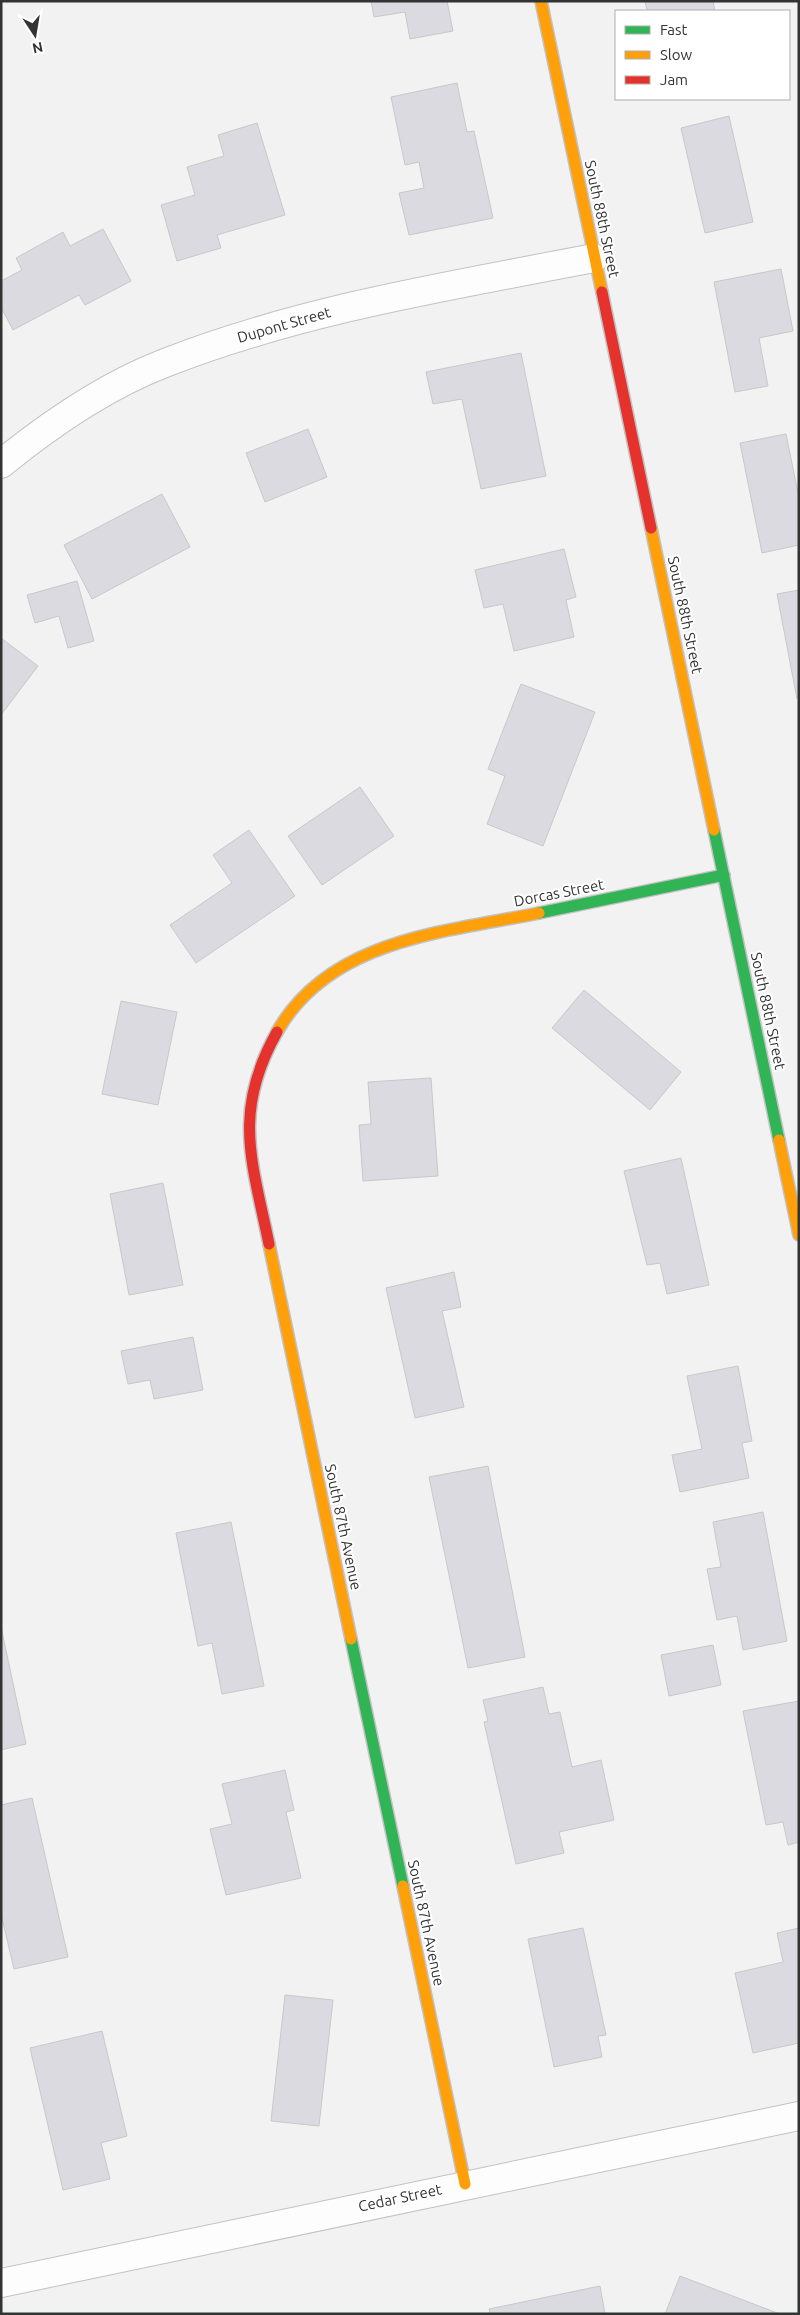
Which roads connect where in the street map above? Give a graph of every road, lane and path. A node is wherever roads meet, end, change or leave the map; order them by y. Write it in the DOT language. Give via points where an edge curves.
graph roads {
  1 [pos="541,1"];
  2 [pos="594,258"];
  3 [pos="1,464"];
  4 [pos="724,875"];
  5 [pos="399,941"];
  6 [pos="799,1235"];
  7 [pos="799,2116"];
  8 [pos="465,2184"];
  9 [pos="1,2282"];
  1 -- 2 [label="street, South 88th Street"];
  2 -- 3 [label="street, Dupont Street" via="356,305 253,332 164,363 120,384 69,414"];
  2 -- 4 [label="street, South 88th Street"];
  4 -- 5 [label="street, Dorcas Street"];
  4 -- 6 [label="street, South 88th Street"];
  5 -- 8 [label="street, South 87th Avenue" via="342,964 322,978 288,1013 266,1050 257,1074 249,1110 249,1148"];
  7 -- 8 [label="street, Cedar Street"];
  8 -- 9 [label="street, Cedar Street"];
}
